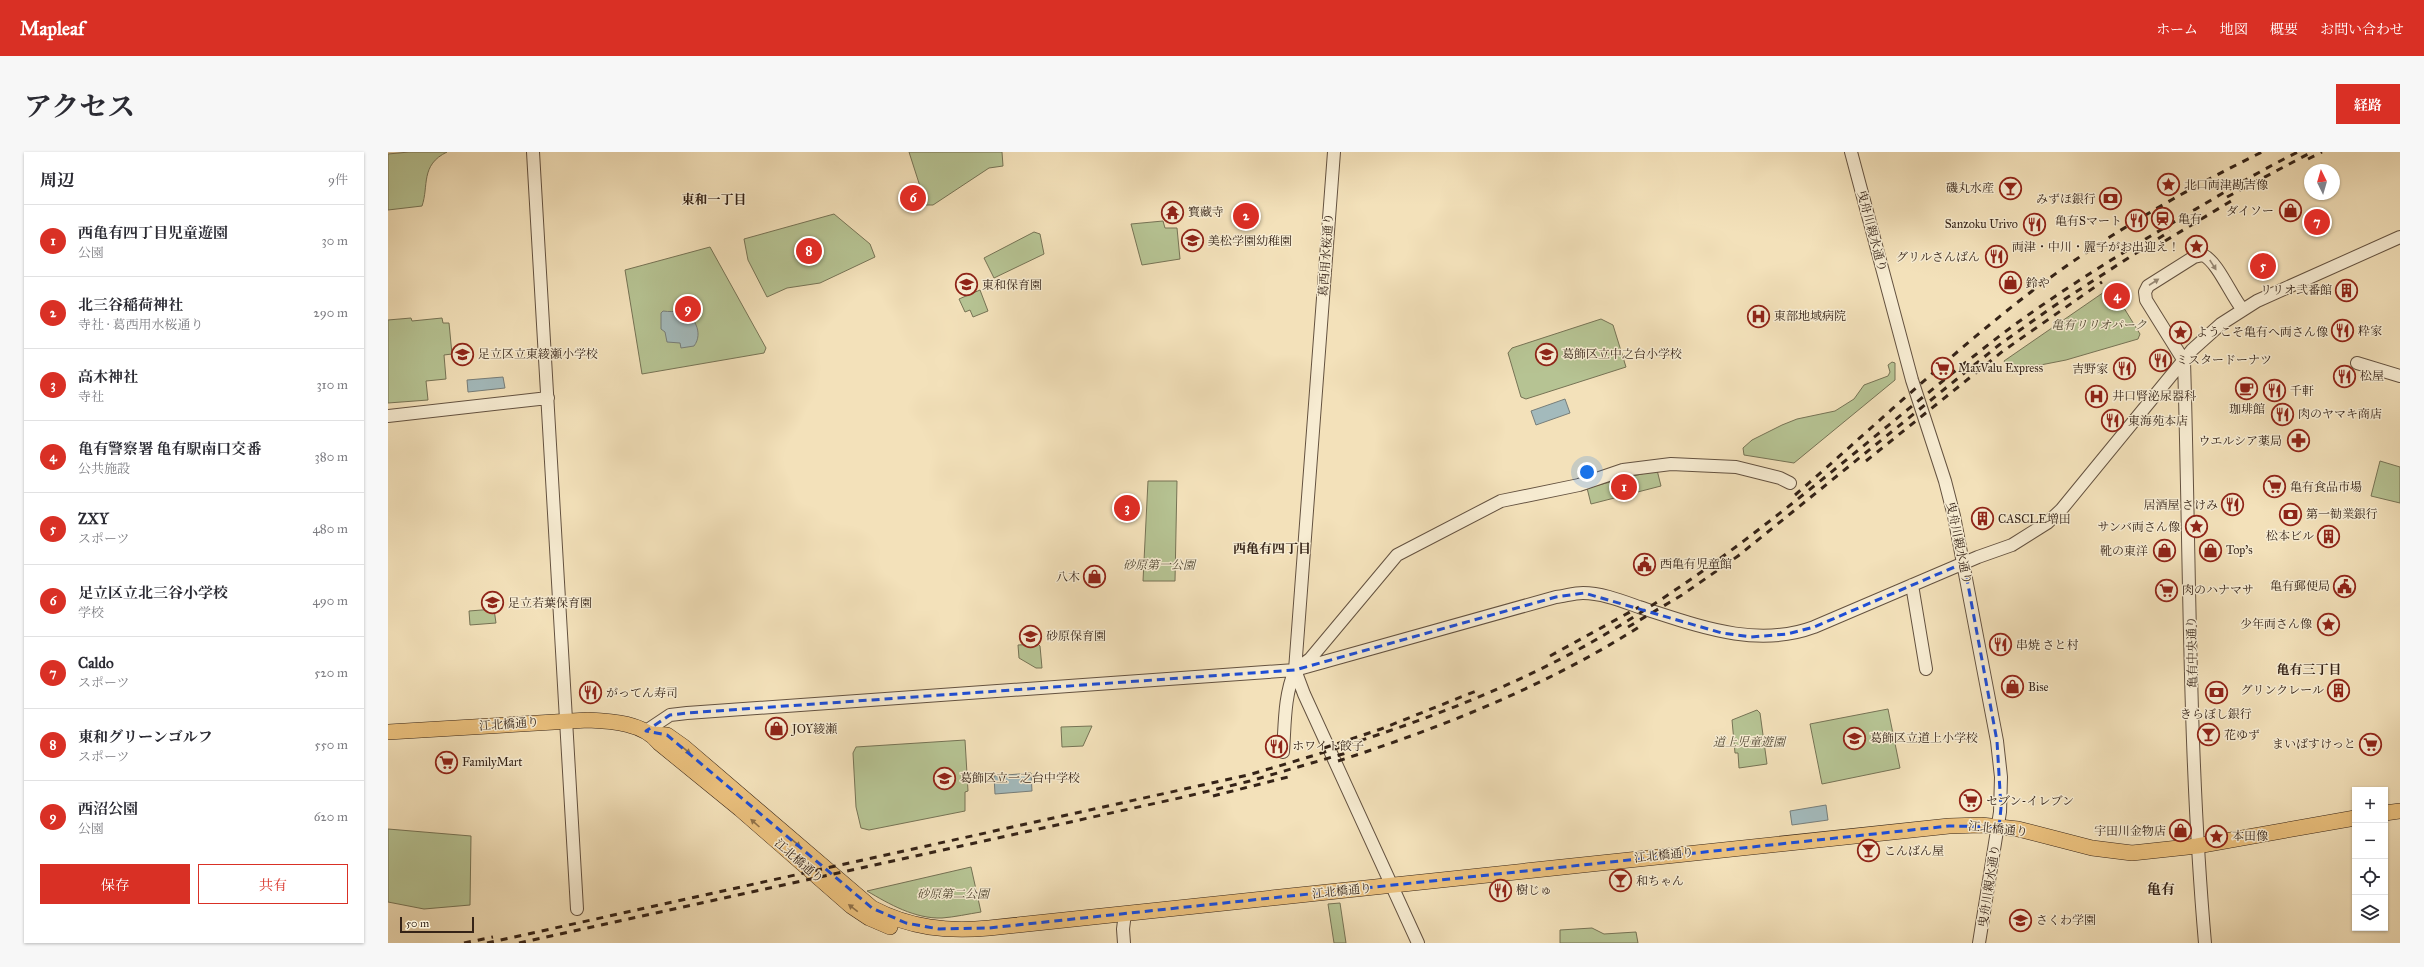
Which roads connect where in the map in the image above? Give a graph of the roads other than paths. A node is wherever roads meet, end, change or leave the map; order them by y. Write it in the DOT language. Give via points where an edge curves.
graph roads {
  1 [pos="533,152"];
  2 [pos="1334,152"];
  3 [pos="1851,152"];
  4 [pos="2400,237"];
  5 [pos="2243,310"];
  6 [pos="2184,361"];
  7 [pos="2357,362"];
  8 [pos="2400,376"];
  9 [pos="548,398"];
  10 [pos="388,416"];
  11 [pos="1790,483"];
  12 [pos="1964,563"];
  13 [pos="1912,585"];
  14 [pos="1926,669"];
  15 [pos="1295,670"];
  16 [pos="566,720"];
  17 [pos="388,732"];
  18 [pos="649,732"];
  19 [pos="1283,752"];
  20 [pos="2400,810"];
  21 [pos="2388,812"];
  22 [pos="2352,819"];
  23 [pos="1999,827"];
  24 [pos="2197,846"];
  25 [pos="1392,886"];
  26 [pos="577,909"];
  27 [pos="1125,913"];
  28 [pos="1124,943"];
  29 [pos="1418,943"];
  30 [pos="1979,943"];
  31 [pos="2205,943"];
  1 -- 9 [label="street"];
  2 -- 15 [label="street, 葛西用水桜通り"];
  3 -- 12 [label="street, 曳舟川親水通り" via="1912,380 1945,481"];
  4 -- 5 [label="street"];
  5 -- 6 [label="street" via="2210,333"];
  6 -- 5 [label="street, one-way" via="2146,300 2145,292 2148,286 2198,255 2203,255 2210,260"];
  6 -- 12 [label="street" via="2061,510 2047,523 2012,544"];
  6 -- 24 [label="street, 亀有中央通り"];
  7 -- 8 [label="street"];
  9 -- 10 [label="street"];
  9 -- 16 [label="street"];
  11 -- 15 [label="street" via="1736,467 1670,464 1624,470 1579,485 1501,501 1397,555 1310,659"];
  12 -- 13 [label="street"];
  12 -- 23 [label="street, 曳舟川親水通り" via="1998,741 2001,793"];
  13 -- 14 [label="street"];
  13 -- 15 [label="street" via="1803,631 1751,637 1722,633 1584,593 1556,597"];
  15 -- 18 [label="street" via="670,715"];
  15 -- 19 [label="street" via="1288,686"];
  15 -- 25 [label="street"];
  16 -- 17 [label="main road, 江北橋通り"];
  16 -- 18 [label="main road, 江北橋通り" via="602,720"];
  16 -- 26 [label="street"];
  18 -- 27 [label="main road, 江北橋通り" via="861,914 882,924 908,932 939,935"];
  20 -- 21 [label="main road"];
  22 -- 24 [label="main road, 江北橋通り"];
  23 -- 24 [label="main road, 江北橋通り" via="2031,832 2110,852 2148,853"];
  23 -- 25 [label="main road, 江北橋通り" via="1971,824 1949,826"];
  23 -- 30 [label="street, 曳舟川親水通り"];
  24 -- 31 [label="street, 亀有中央通り"];
  25 -- 27 [label="main road, 江北橋通り"];
  25 -- 29 [label="street"];
  27 -- 28 [label="street"];
}
